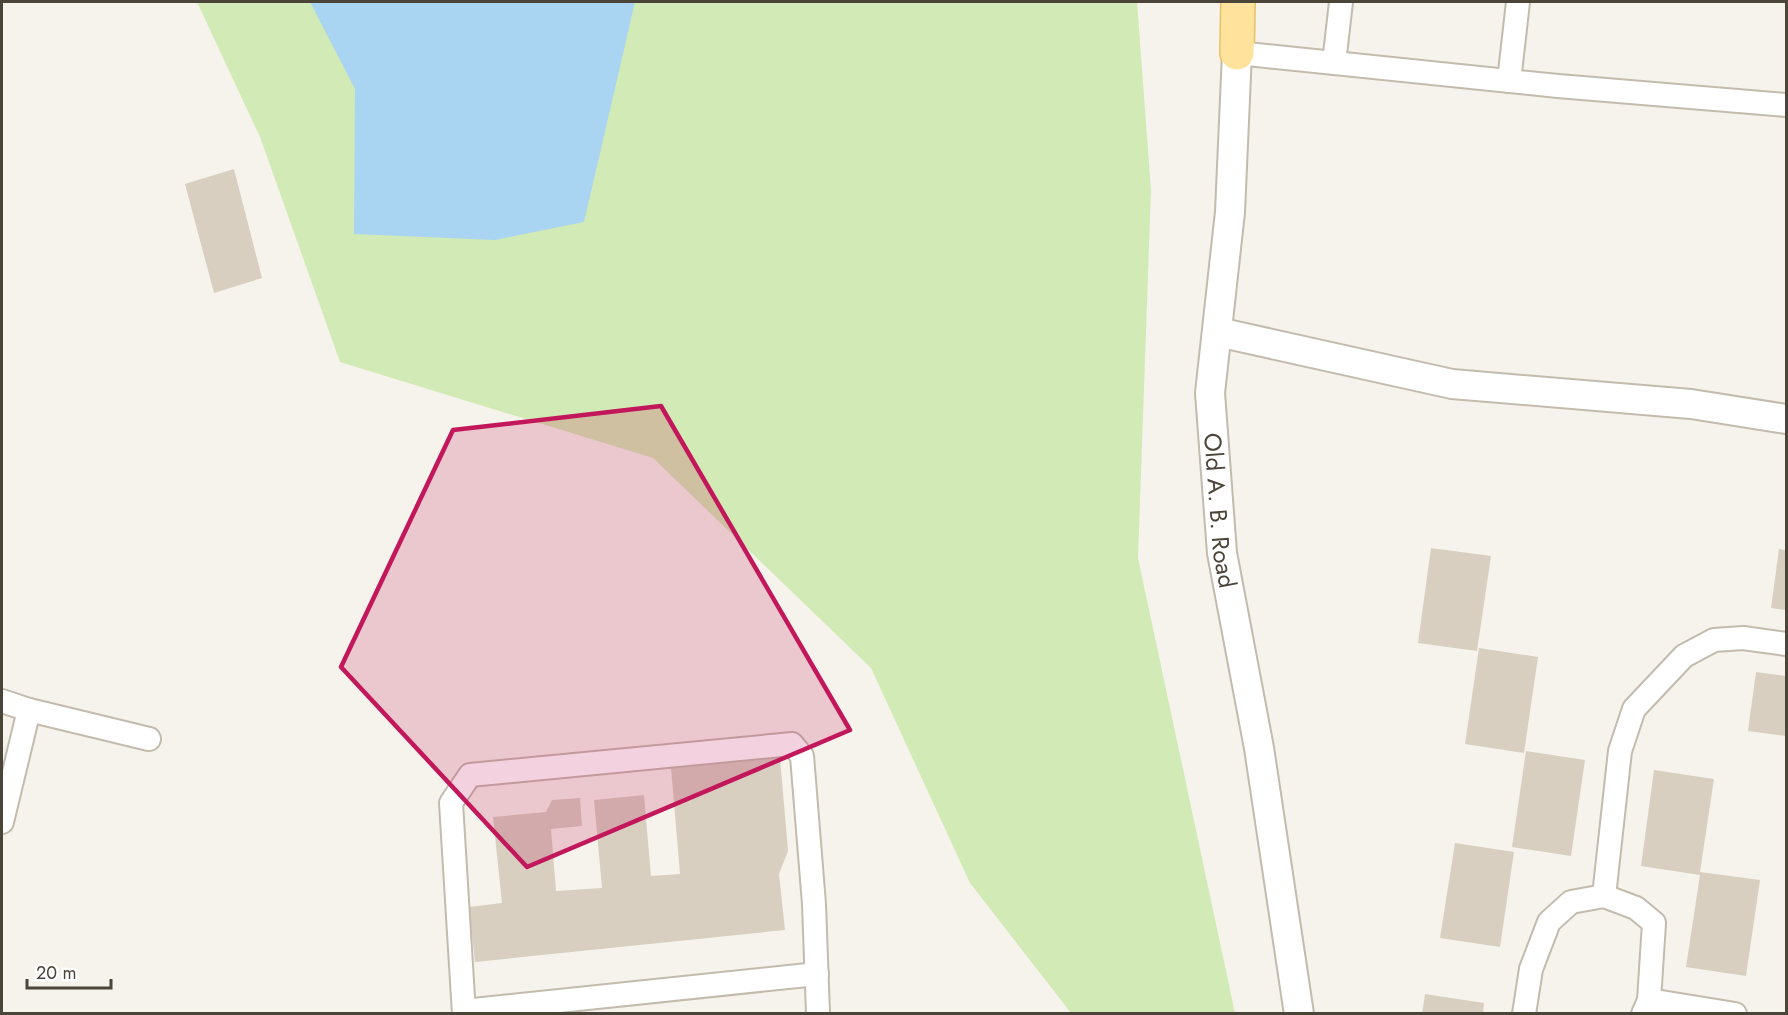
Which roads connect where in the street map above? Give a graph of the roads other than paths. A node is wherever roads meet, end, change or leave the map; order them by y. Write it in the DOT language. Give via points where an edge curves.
graph roads {
  1 [pos="1238,2"];
  2 [pos="1341,2"];
  3 [pos="1518,2"];
  4 [pos="1237,53"];
  5 [pos="1334,63"];
  6 [pos="1509,81"];
  7 [pos="1786,105"];
  8 [pos="1218,332"];
  9 [pos="1786,419"];
  10 [pos="1786,644"];
  11 [pos="2,701"];
  12 [pos="29,710"];
  13 [pos="149,739"];
  14 [pos="2,822"];
  15 [pos="1604,896"];
  16 [pos="817,974"];
  17 [pos="1646,1007"];
  18 [pos="464,1012"];
  19 [pos="818,1014"];
  20 [pos="1299,1014"];
  21 [pos="1524,1014"];
  22 [pos="1735,1014"];
  1 -- 4 [label="main road, Old A. B. Road"];
  2 -- 5 [label="street"];
  3 -- 6 [label="street"];
  4 -- 5 [label="street"];
  4 -- 8 [label="street, Old A. B. Road" via="1230,212"];
  5 -- 6 [label="street"];
  6 -- 7 [label="street"];
  8 -- 9 [label="street" via="1452,384 1691,404"];
  8 -- 20 [label="street, Old A. B. Road" via="1210,393 1222,553 1259,748"];
  10 -- 15 [label="street" via="1743,638 1714,640 1684,656 1634,710 1620,751"];
  11 -- 12 [label="street"];
  12 -- 13 [label="street"];
  12 -- 14 [label="street"];
  15 -- 17 [label="street" via="1636,908 1654,923"];
  15 -- 21 [label="street" via="1571,902 1549,922 1532,969"];
  16 -- 18 [label="street"];
  16 -- 18 [label="street" via="802,756 792,744 470,775 451,803"];
  16 -- 19 [label="street"];
  17 -- 22 [label="street"];
}
